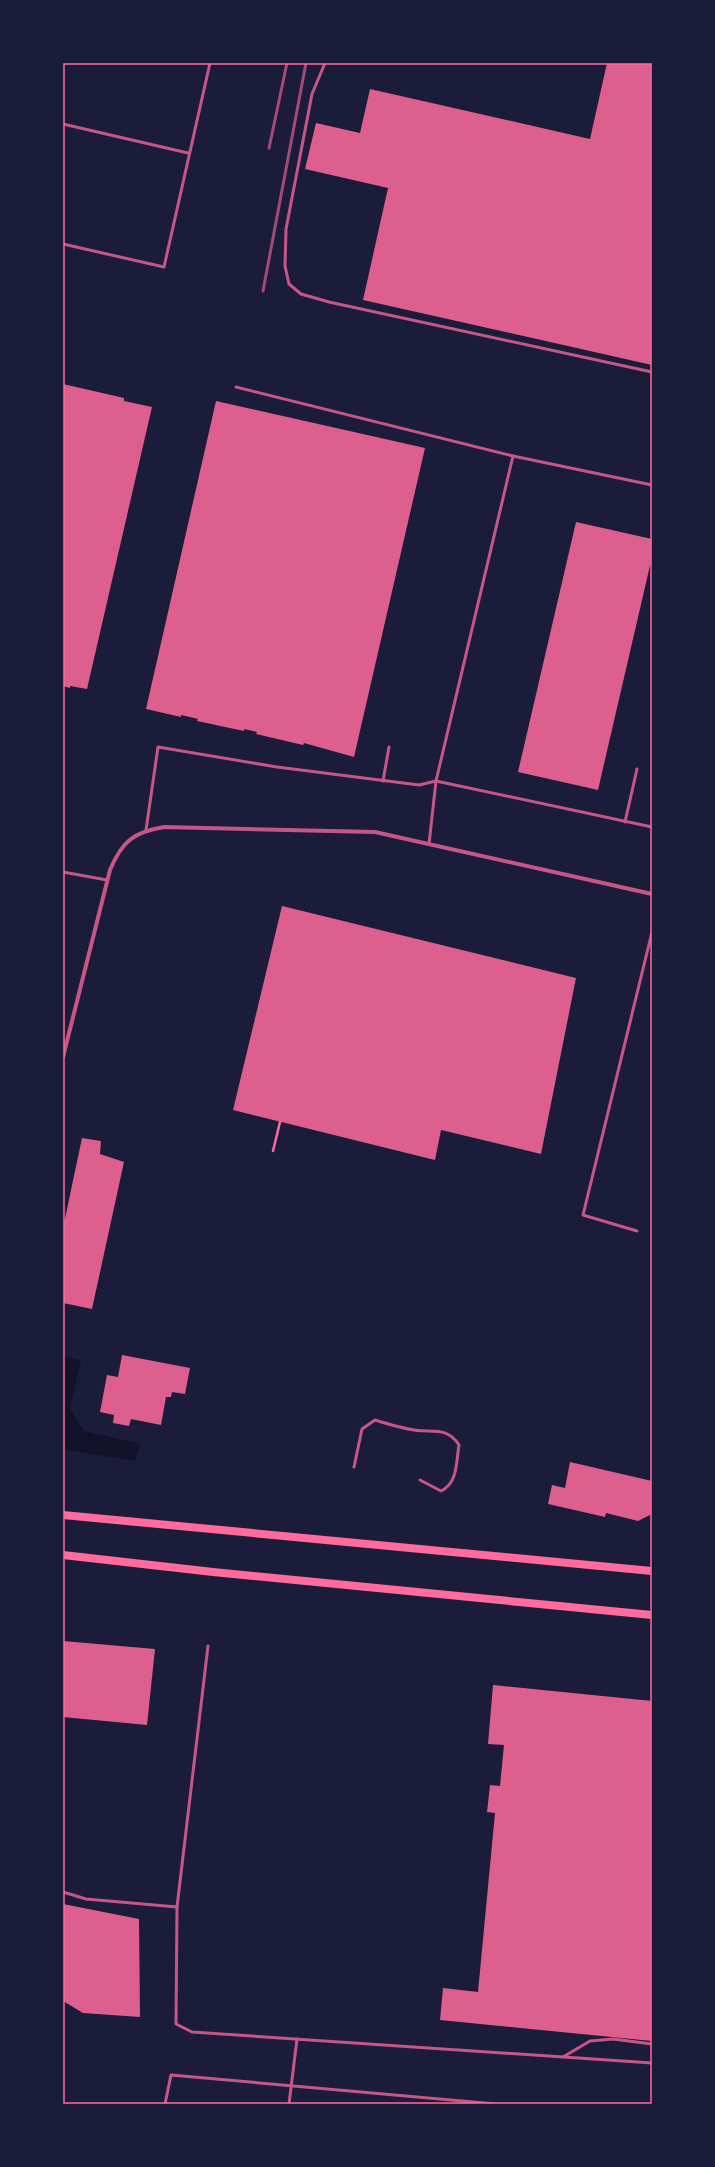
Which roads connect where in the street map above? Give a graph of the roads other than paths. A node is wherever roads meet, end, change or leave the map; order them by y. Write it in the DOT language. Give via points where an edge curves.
graph roads {
  1 [pos="210,63"];
  2 [pos="325,63"];
  3 [pos="63,124"];
  4 [pos="188,153"];
  5 [pos="63,244"];
  6 [pos="652,372"];
  7 [pos="236,387"];
  8 [pos="513,456"];
  9 [pos="652,485"];
  10 [pos="389,747"];
  11 [pos="637,769"];
  12 [pos="436,780"];
  13 [pos="383,781"];
  14 [pos="624,822"];
  15 [pos="652,827"];
  16 [pos="146,830"];
  17 [pos="429,844"];
  18 [pos="63,872"];
  19 [pos="107,880"];
  20 [pos="652,894"];
  21 [pos="652,932"];
  22 [pos="63,1057"];
  23 [pos="637,1231"];
  24 [pos="354,1467"];
  25 [pos="420,1480"];
  26 [pos="63,1515"];
  27 [pos="63,1555"];
  28 [pos="652,1571"];
  29 [pos="652,1615"];
  30 [pos="208,1646"];
  31 [pos="63,1892"];
  32 [pos="177,1907"];
  33 [pos="297,2040"];
  34 [pos="652,2044"];
  35 [pos="563,2057"];
  36 [pos="652,2063"];
  37 [pos="291,2085"];
  38 [pos="165,2104"];
  39 [pos="288,2104"];
  40 [pos="496,2104"];
  1 -- 4 [label="lane"];
  2 -- 6 [label="lane" via="312,94 286,229 285,266 289,284 301,294 329,302"];
  3 -- 4 [label="lane"];
  4 -- 5 [label="lane" via="164,267"];
  7 -- 8 [label="lane"];
  8 -- 9 [label="lane"];
  8 -- 12 [label="lane"];
  10 -- 13 [label="lane"];
  11 -- 14 [label="lane"];
  12 -- 13 [label="lane" via="419,785"];
  12 -- 14 [label="lane"];
  12 -- 17 [label="lane"];
  13 -- 16 [label="lane" via="158,747"];
  14 -- 15 [label="lane"];
  16 -- 17 [label="street" via="164,826 374,832"];
  16 -- 19 [label="street" via="130,839 117,852"];
  17 -- 20 [label="street"];
  18 -- 19 [label="lane"];
  19 -- 22 [label="street"];
  21 -- 23 [label="lane" via="583,1215"];
  24 -- 25 [label="lane" via="362,1429 375,1420 416,1431 439,1430 447,1433 459,1445 453,1482 441,1491"];
  26 -- 28 [label="main road"];
  27 -- 29 [label="main road"];
  30 -- 32 [label="lane"];
  31 -- 32 [label="lane" via="86,1899"];
  32 -- 33 [label="lane" via="176,2024 192,2032"];
  33 -- 35 [label="lane"];
  33 -- 37 [label="lane"];
  34 -- 35 [label="lane" via="613,2039 590,2041"];
  35 -- 36 [label="lane"];
  37 -- 38 [label="lane" via="171,2075"];
  37 -- 39 [label="lane"];
  37 -- 40 [label="lane"];
}
